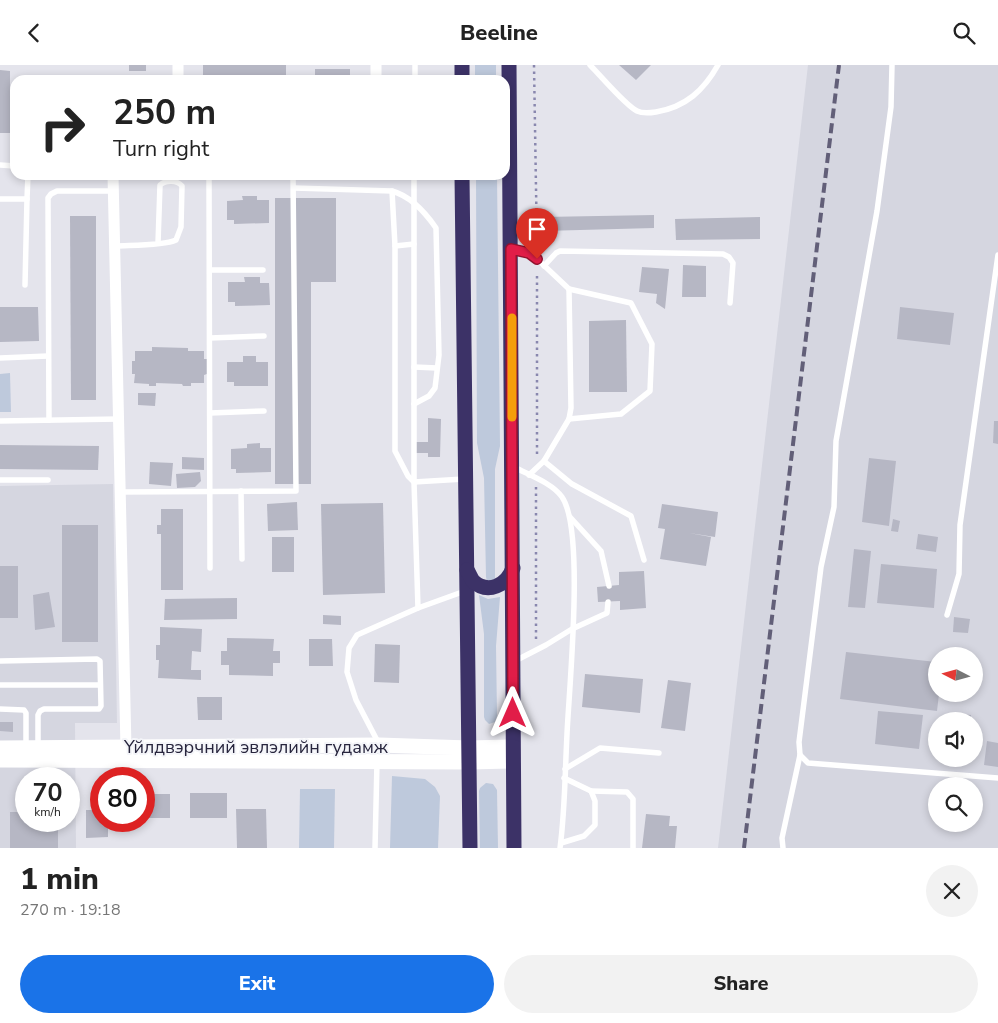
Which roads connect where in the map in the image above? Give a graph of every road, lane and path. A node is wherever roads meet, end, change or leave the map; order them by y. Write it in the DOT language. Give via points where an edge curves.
graph roads {
  1 [pos="534,65"];
  2 [pos="590,65"];
  3 [pos="718,65"];
  4 [pos="892,65"];
  5 [pos="28,180"];
  6 [pos="113,180"];
  7 [pos="209,180"];
  8 [pos="293,180"];
  9 [pos="414,180"];
  10 [pos="462,180"];
  11 [pos="510,180"];
  12 [pos="294,188"];
  13 [pos="114,191"];
  14 [pos="392,191"];
  15 [pos="0,199"];
  16 [pos="28,199"];
  17 [pos="414,204"];
  18 [pos="158,243"];
  19 [pos="414,244"];
  20 [pos="115,246"];
  21 [pos="395,246"];
  22 [pos="511,249"];
  23 [pos="998,255"];
  24 [pos="537,259"];
  25 [pos="544,266"];
  26 [pos="210,270"];
  27 [pos="263,270"];
  28 [pos="25,285"];
  29 [pos="569,289"];
  30 [pos="730,303"];
  31 [pos="264,336"];
  32 [pos="210,338"];
  33 [pos="48,356"];
  34 [pos="0,358"];
  35 [pos="414,367"];
  36 [pos="437,368"];
  37 [pos="414,404"];
  38 [pos="264,411"];
  39 [pos="210,413"];
  40 [pos="119,419"];
  41 [pos="569,419"];
  42 [pos="49,420"];
  43 [pos="0,421"];
  44 [pos="544,461"];
  45 [pos="512,466"];
  46 [pos="536,468"];
  47 [pos="529,475"];
  48 [pos="0,479"];
  49 [pos="466,479"];
  50 [pos="536,479"];
  51 [pos="48,480"];
  52 [pos="414,482"];
  53 [pos="210,491"];
  54 [pos="241,491"];
  55 [pos="120,492"];
  56 [pos="570,517"];
  57 [pos="242,559"];
  58 [pos="644,560"];
  59 [pos="513,567"];
  60 [pos="210,568"];
  61 [pos="467,570"];
  62 [pos="609,586"];
  63 [pos="467,590"];
  64 [pos="608,602"];
  65 [pos="418,608"];
  66 [pos="947,615"];
  67 [pos="572,629"];
  68 [pos="536,650"];
  69 [pos="0,661"];
  70 [pos="513,662"];
  71 [pos="0,685"];
  72 [pos="100,685"];
  73 [pos="0,709"];
  74 [pos="379,745"];
  75 [pos="0,748"];
  76 [pos="32,748"];
  77 [pos="126,748"];
  78 [pos="659,753"];
  79 [pos="513,754"];
  80 [pos="469,755"];
  81 [pos="800,755"];
  82 [pos="0,760"];
  83 [pos="377,762"];
  84 [pos="565,769"];
  85 [pos="564,778"];
  86 [pos="998,778"];
  87 [pos="591,791"];
  88 [pos="561,845"];
  89 [pos="375,848"];
  90 [pos="470,848"];
  91 [pos="514,848"];
  92 [pos="633,848"];
  93 [pos="783,848"];
  1 -- 24 [label="path"];
  2 -- 3 [label="lane" via="636,110 651,113 684,104 698,94"];
  4 -- 81 [label="lane" via="878,211 836,441 834,507 821,567"];
  5 -- 16 [label="lane"];
  6 -- 13 [label="street"];
  7 -- 26 [label="lane"];
  8 -- 12 [label="lane"];
  9 -- 17 [label="lane"];
  10 -- 49 [label="highway"];
  11 -- 22 [label="highway"];
  12 -- 14 [label="lane"];
  12 -- 54 [label="lane" via="296,491"];
  13 -- 20 [label="street"];
  13 -- 33 [label="lane" via="57,191 48,198"];
  14 -- 17 [label="lane" via="401,193"];
  14 -- 21 [label="lane"];
  15 -- 16 [label="lane"];
  16 -- 28 [label="lane"];
  17 -- 19 [label="lane"];
  17 -- 36 [label="lane" via="436,228"];
  18 -- 18 [label="lane" via="160,185 177,182 182,187 179,234 176,240"];
  18 -- 20 [label="lane"];
  19 -- 21 [label="lane"];
  19 -- 35 [label="lane"];
  20 -- 40 [label="street"];
  21 -- 52 [label="lane" via="395,451"];
  22 -- 24 [label="lane" via="529,253"];
  22 -- 45 [label="highway"];
  23 -- 66 [label="lane" via="960,525 959,573"];
  24 -- 25 [label="lane"];
  24 -- 46 [label="path"];
  25 -- 29 [label="lane"];
  25 -- 30 [label="lane" via="560,251 723,254 733,263"];
  26 -- 27 [label="lane"];
  26 -- 32 [label="lane"];
  29 -- 41 [label="lane"];
  29 -- 41 [label="lane" via="631,303 652,344 650,391 621,414"];
  31 -- 32 [label="lane"];
  32 -- 39 [label="lane"];
  33 -- 34 [label="lane"];
  33 -- 42 [label="lane"];
  35 -- 36 [label="lane"];
  35 -- 37 [label="lane"];
  36 -- 37 [label="lane" via="435,388 429,396"];
  37 -- 52 [label="lane"];
  38 -- 39 [label="lane"];
  39 -- 53 [label="lane"];
  40 -- 42 [label="lane"];
  40 -- 55 [label="street"];
  41 -- 44 [label="lane"];
  42 -- 43 [label="lane"];
  44 -- 46 [label="lane"];
  44 -- 58 [label="lane" via="572,484 631,516"];
  45 -- 47 [label="lane"];
  45 -- 59 [label="highway"];
  46 -- 47 [label="lane"];
  47 -- 50 [label="lane"];
  48 -- 51 [label="lane"];
  49 -- 52 [label="lane"];
  49 -- 61 [label="highway"];
  50 -- 56 [label="lane" via="562,497"];
  50 -- 68 [label="path"];
  52 -- 65 [label="lane"];
  53 -- 54 [label="lane"];
  53 -- 55 [label="lane"];
  53 -- 60 [label="lane"];
  54 -- 57 [label="lane"];
  55 -- 77 [label="street"];
  56 -- 62 [label="lane" via="601,551"];
  56 -- 67 [label="lane" via="574,557"];
  59 -- 61 [label="highway" via="510,577 502,585 492,588 481,586"];
  59 -- 70 [label="highway"];
  61 -- 63 [label="highway"];
  63 -- 65 [label="lane"];
  63 -- 80 [label="highway"];
  64 -- 67 [label="lane" via="608,613"];
  65 -- 74 [label="lane" via="357,635 349,648 347,672 356,700"];
  67 -- 68 [label="lane"];
  67 -- 84 [label="lane"];
  68 -- 70 [label="lane"];
  69 -- 72 [label="lane" via="98,659"];
  70 -- 79 [label="highway"];
  71 -- 72 [label="lane"];
  72 -- 76 [label="lane" via="99,709 40,711"];
  73 -- 76 [label="lane" via="24,710"];
  74 -- 77 [label="main road, Үйлдвэрчний эвлэлийн гудамж"];
  74 -- 80 [label="main road, Үйлдвэрчний эвлэлийн гудамж"];
  75 -- 76 [label="main road, Үйлдвэрчний эвлэлийн гудамж"];
  76 -- 77 [label="main road, Үйлдвэрчний эвлэлийн гудамж"];
  78 -- 84 [label="lane" via="600,747"];
  79 -- 80 [label="main road, Үйлдвэрчний эвлэлийн гудамж"];
  79 -- 91 [label="highway"];
  80 -- 83 [label="main road, Үйлдвэрчний эвлэлийн гудамж"];
  80 -- 90 [label="highway"];
  81 -- 86 [label="lane" via="808,763"];
  81 -- 93 [label="lane" via="782,837"];
  82 -- 83 [label="main road, Үйлдвэрчний эвлэлийн гудамж"];
  83 -- 89 [label="lane"];
  84 -- 85 [label="lane"];
  85 -- 87 [label="lane"];
  85 -- 88 [label="lane"];
  87 -- 88 [label="lane" via="595,801 594,825 584,836"];
  87 -- 92 [label="lane" via="627,792 633,799"];
}
